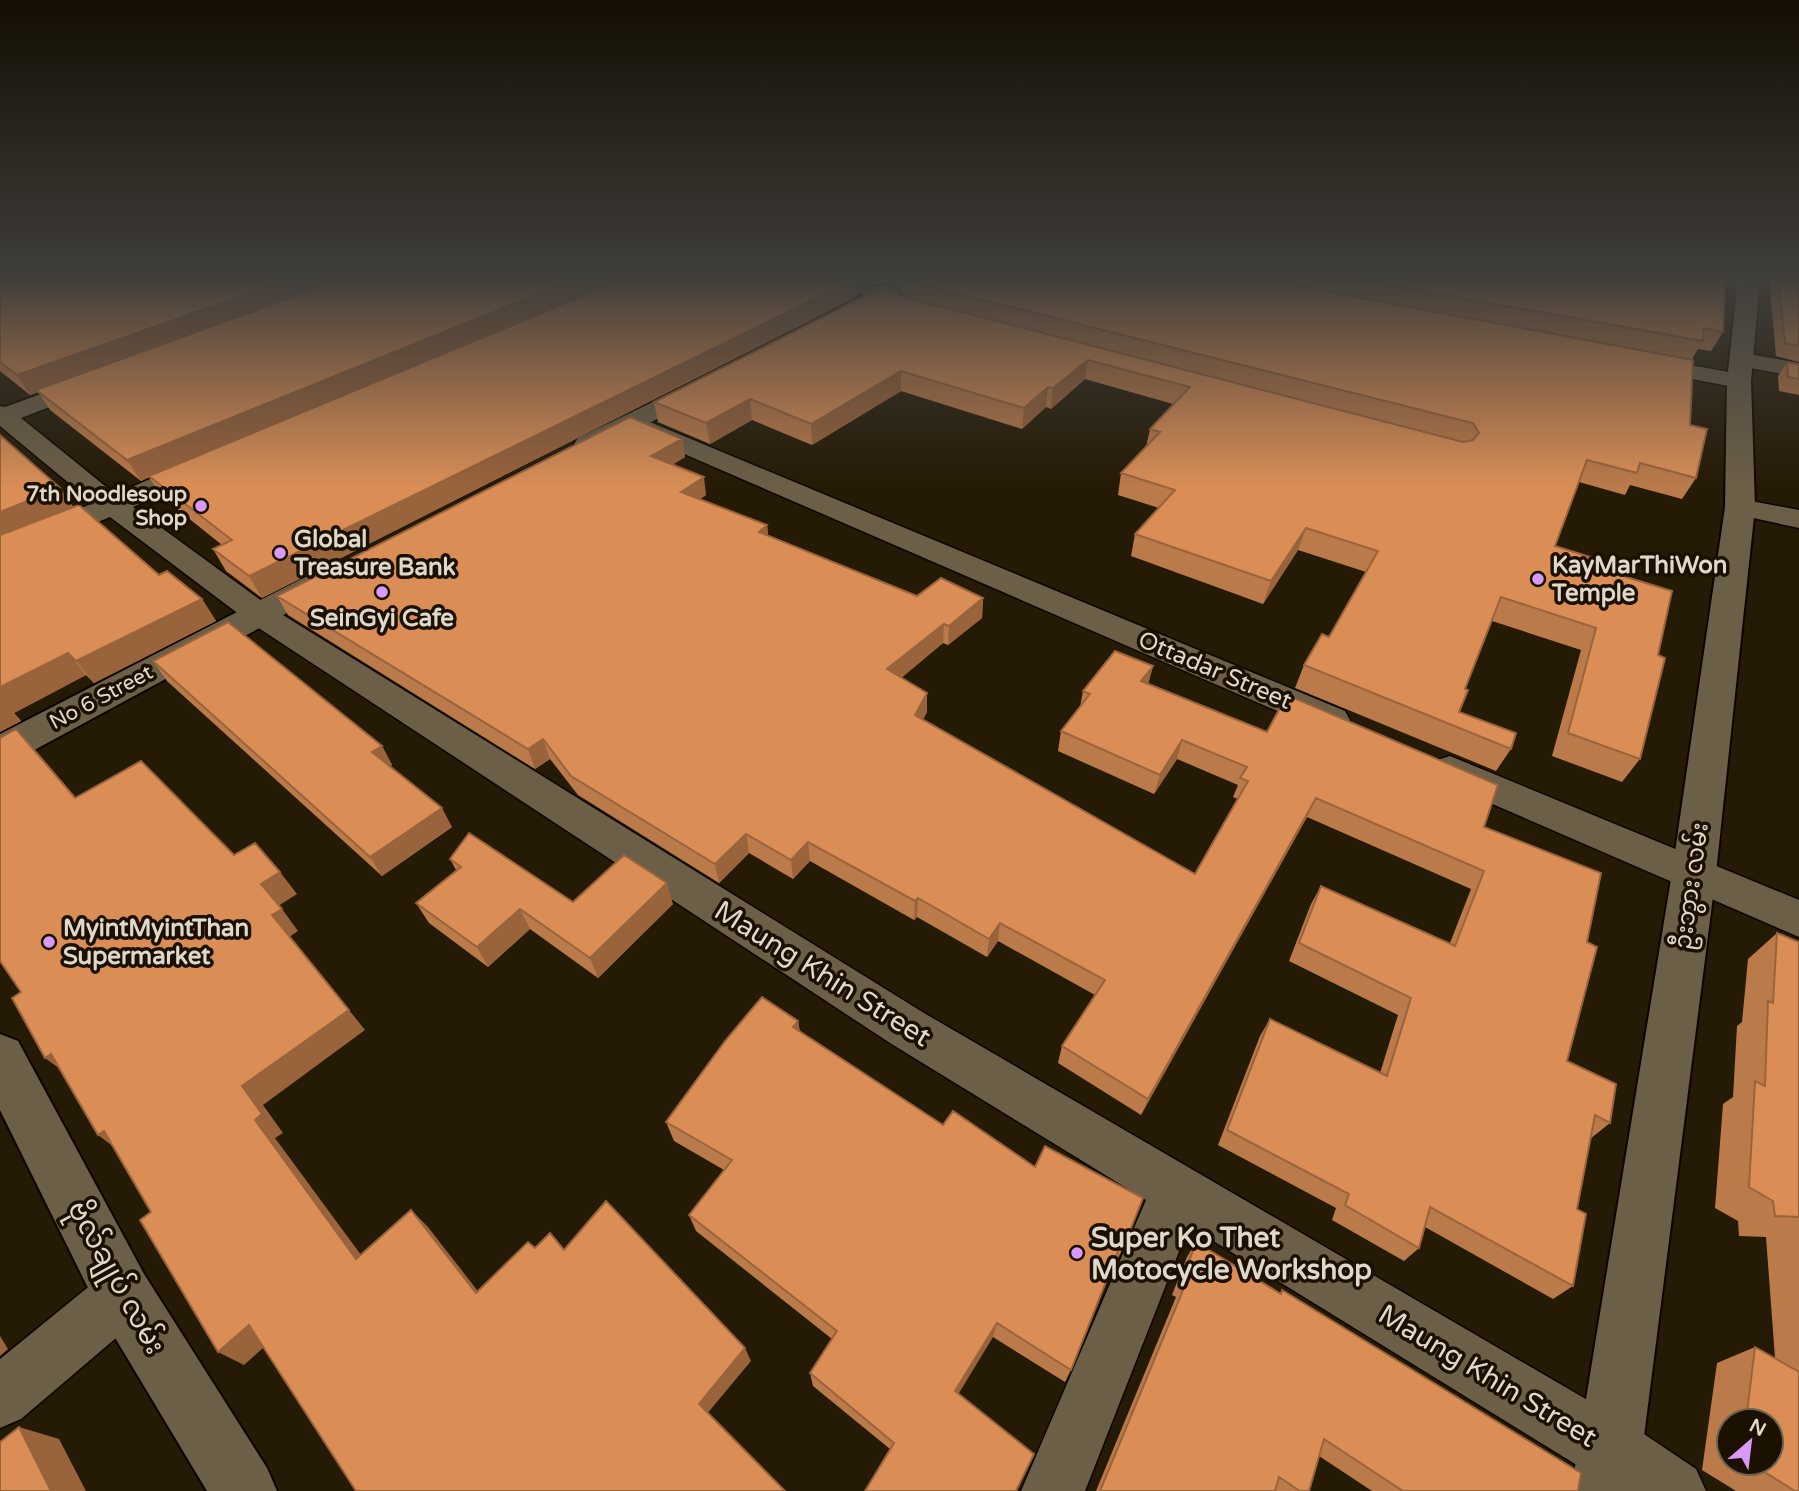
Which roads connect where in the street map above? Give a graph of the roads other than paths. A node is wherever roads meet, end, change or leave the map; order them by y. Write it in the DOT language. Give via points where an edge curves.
graph roads {
  1 [pos="1743,349"];
  2 [pos="1616,358"];
  3 [pos="1799,370"];
  4 [pos="1741,371"];
  5 [pos="727,373"];
  6 [pos="106,378"];
  7 [pos="1,415"];
  8 [pos="631,422"];
  9 [pos="569,454"];
  10 [pos="227,456"];
  11 [pos="112,505"];
  12 [pos="1740,507"];
  13 [pos="1799,519"];
  14 [pos="0,554"];
  15 [pos="346,569"];
  16 [pos="259,614"];
  17 [pos="1361,732"];
  18 [pos="0,751"];
  19 [pos="1425,759"];
  20 [pos="1694,873"];
  21 [pos="1799,919"];
  22 [pos="0,1058"];
  23 [pos="1177,1190"];
  24 [pos="123,1295"];
  25 [pos="0,1398"];
  26 [pos="1610,1448"];
  27 [pos="244,1491"];
  28 [pos="1053,1491"];
  29 [pos="1604,1491"];
  30 [pos="1674,1491"];
  1 -- 4 [label="street, ဦးဘွား လမ်း"];
  2 -- 4 [label="street"];
  3 -- 4 [label="street"];
  4 -- 12 [label="street, ဦးဘွား လမ်း"];
  5 -- 8 [label="street"];
  6 -- 7 [label="street"];
  7 -- 11 [label="street, Maung Khin Street"];
  8 -- 9 [label="street"];
  8 -- 17 [label="street, Ottadar Street"];
  10 -- 11 [label="street"];
  11 -- 14 [label="street"];
  11 -- 16 [label="street, Maung Khin Street"];
  12 -- 13 [label="street"];
  12 -- 20 [label="street, ဦးဘွား လမ်း"];
  15 -- 16 [label="street, No 6 Street"];
  16 -- 18 [label="street, No 6 Street"];
  16 -- 23 [label="street, Maung Khin Street" via="907,1028"];
  19 -- 20 [label="street"];
  20 -- 21 [label="street"];
  20 -- 26 [label="street, ဦးဘွား လမ်း"];
  22 -- 24 [label="street, ဗိုလ်ချုပ် လမ်း"];
  23 -- 26 [label="street, Maung Khin Street"];
  23 -- 28 [label="street"];
  24 -- 25 [label="street"];
  24 -- 27 [label="street, ဗိုလ်ချုပ် လမ်း"];
  26 -- 29 [label="street, ဦးဘွား လမ်း"];
  26 -- 30 [label="street, Maung Khin Street"];
}
